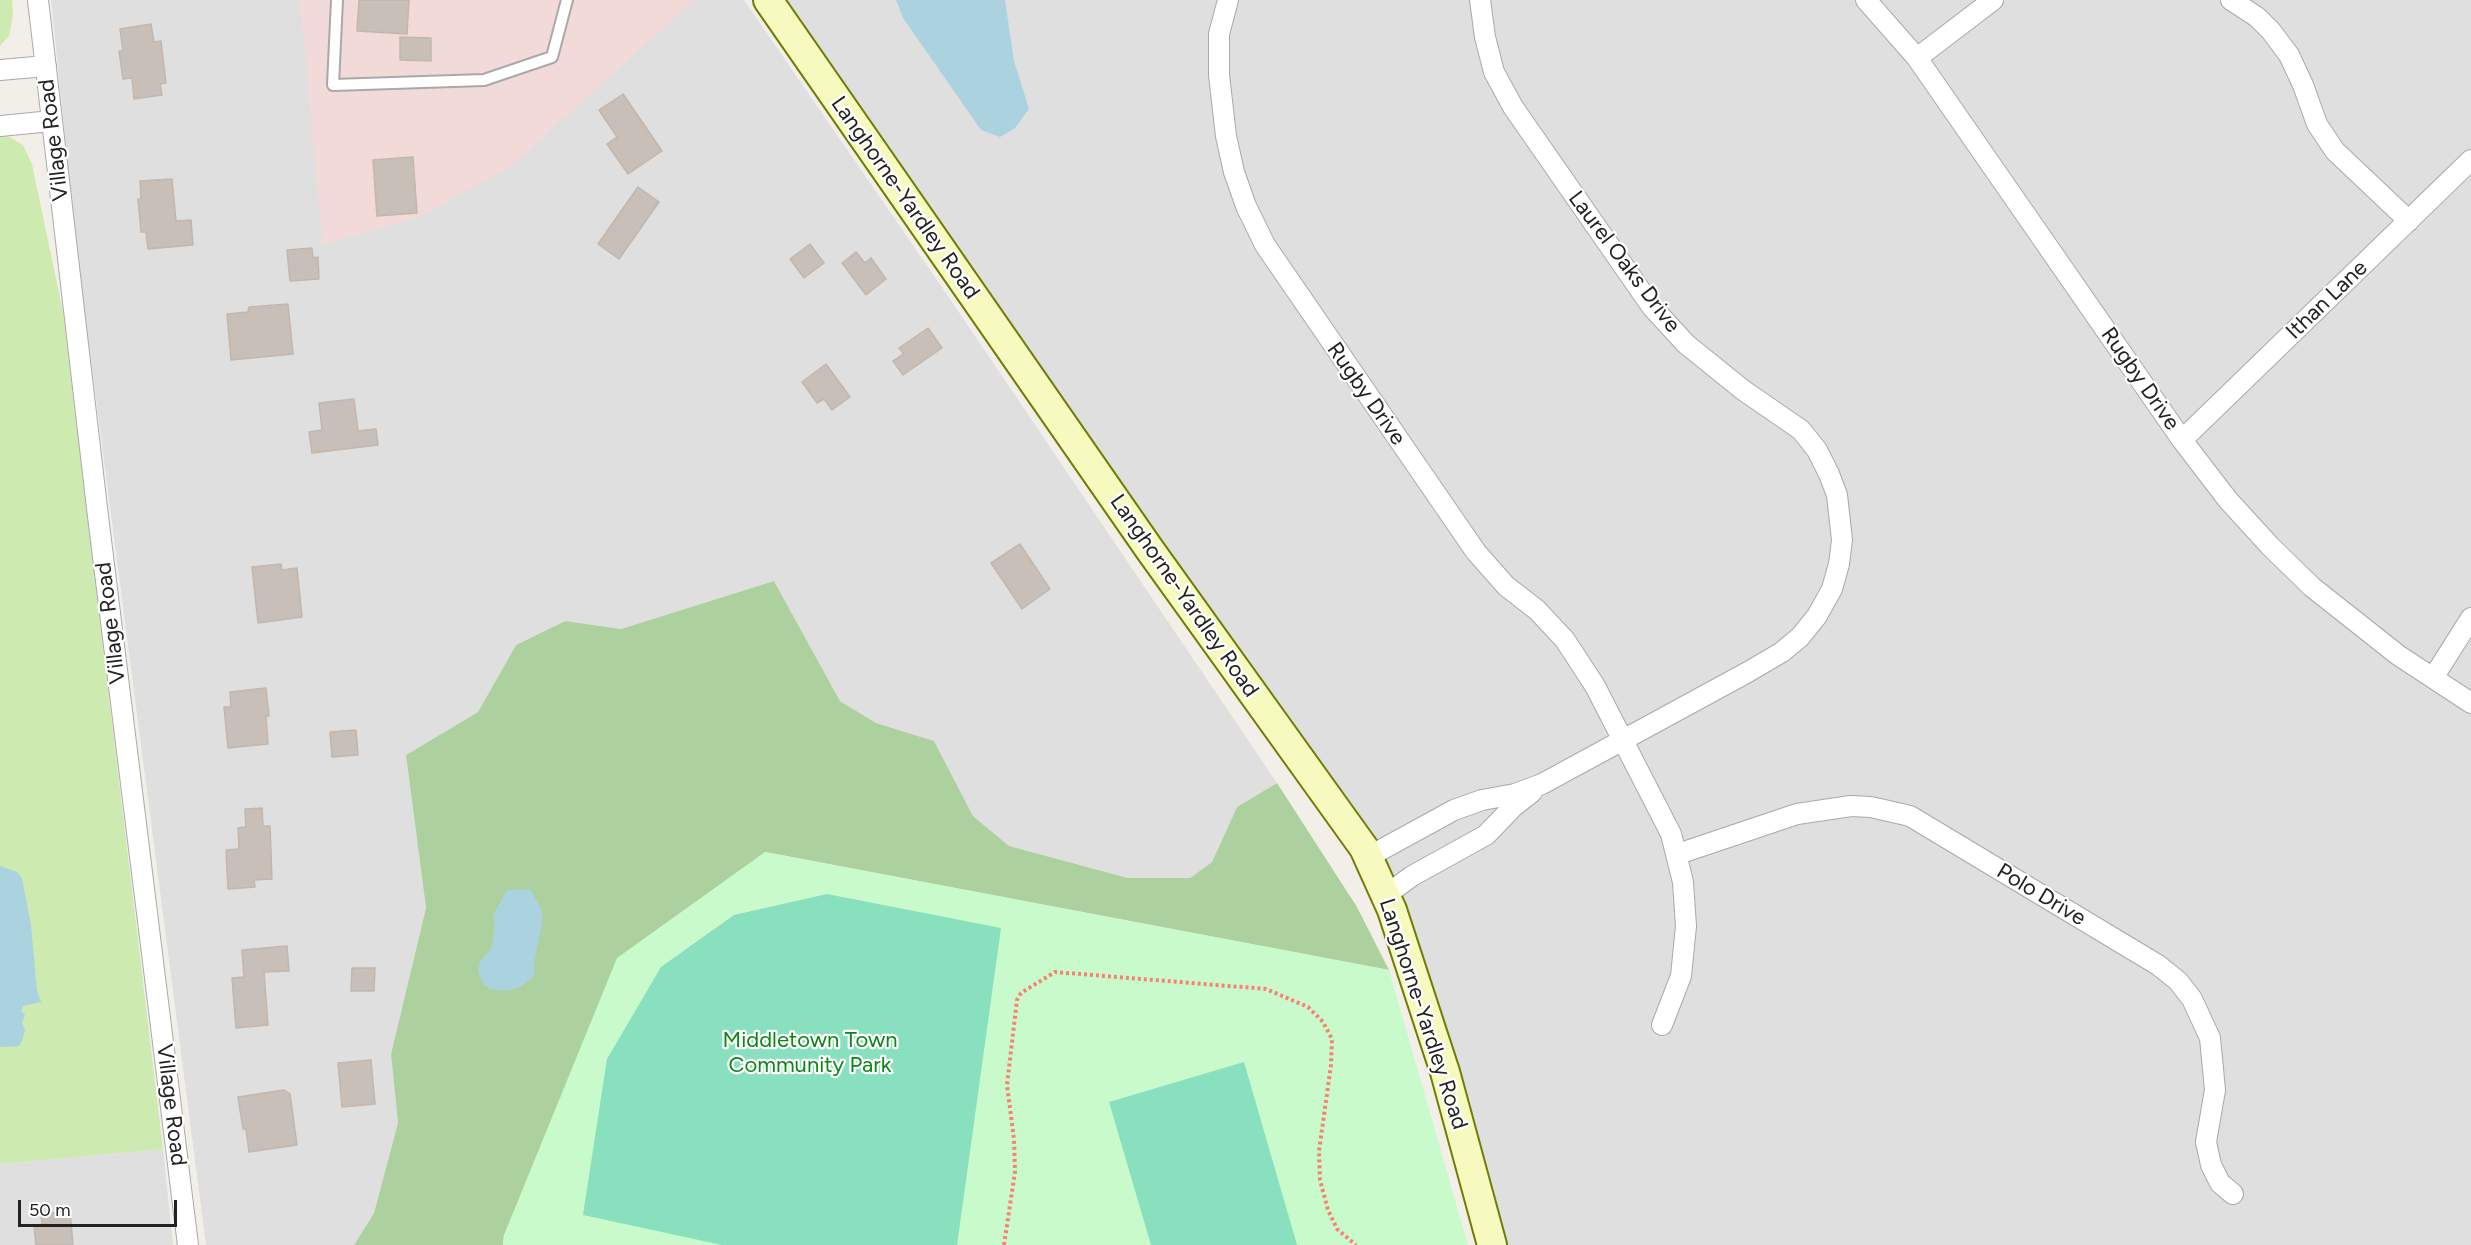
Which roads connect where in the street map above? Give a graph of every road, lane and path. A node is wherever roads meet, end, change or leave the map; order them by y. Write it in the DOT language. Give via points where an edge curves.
graph roads {
  1 [pos="38,0"];
  2 [pos="337,0"];
  3 [pos="567,0"];
  4 [pos="768,0"];
  5 [pos="1228,0"];
  6 [pos="1480,0"];
  7 [pos="1866,0"];
  8 [pos="1993,0"];
  9 [pos="2231,0"];
  10 [pos="1917,58"];
  11 [pos="45,66"];
  12 [pos="0,70"];
  13 [pos="52,121"];
  14 [pos="0,126"];
  15 [pos="2471,160"];
  16 [pos="2409,221"];
  17 [pos="2182,440"];
  18 [pos="2471,618"];
  19 [pos="2433,678"];
  20 [pos="2471,703"];
  21 [pos="1622,740"];
  22 [pos="1542,784"];
  23 [pos="1678,854"];
  24 [pos="1368,857"];
  25 [pos="1386,896"];
  26 [pos="1662,1025"];
  27 [pos="2233,1194"];
  28 [pos="188,1245"];
  29 [pos="1004,1245"];
  30 [pos="1356,1245"];
  31 [pos="1492,1245"];
  1 -- 11 [label="street, Village Road"];
  2 -- 3 [label="lane" via="333,85 484,80 552,57"];
  4 -- 24 [label="main road, Langhorne-Yardley Road" via="1149,550"];
  5 -- 21 [label="street, Rugby Drive" via="1219,34 1226,136 1246,206 1265,245 1476,552 1506,586 1537,610 1565,640"];
  6 -- 21 [label="street, Laurel Oaks Drive" via="1494,72 1513,107 1599,231 1652,307 1686,344 1801,430 1829,474 1841,519 1841,548 1832,589 1800,637 1748,672"];
  7 -- 10 [label="street, Rugby Drive"];
  8 -- 10 [label="street"];
  9 -- 16 [label="street" via="2257,17 2289,55 2317,124 2335,151"];
  10 -- 17 [label="street, Rugby Drive"];
  11 -- 12 [label="street"];
  11 -- 13 [label="street, Village Road"];
  13 -- 14 [label="street"];
  13 -- 28 [label="street, Village Road"];
  15 -- 16 [label="street, Ithan Lane"];
  16 -- 17 [label="street, Ithan Lane"];
  17 -- 19 [label="street, Rugby Drive" via="2228,500 2312,587"];
  18 -- 19 [label="street"];
  19 -- 20 [label="street, Rugby Drive"];
  21 -- 22 [label="street, Laurel Oaks Drive"];
  21 -- 23 [label="street, Rugby Drive" via="1653,796"];
  22 -- 24 [label="street, Laurel Oaks Drive" via="1454,810"];
  22 -- 25 [label="street, Laurel Oaks Drive" via="1486,835 1412,876"];
  23 -- 26 [label="street, Rugby Drive" via="1685,947 1681,976"];
  23 -- 27 [label="street, Polo Drive" via="1797,814 1871,807 1910,816 2158,964 2192,999 2210,1038 2216,1090 2206,1142 2220,1183"];
  24 -- 25 [label="main road, Langhorne-Yardley Road"];
  25 -- 31 [label="main road, Langhorne-Yardley Road" via="1445,1072"];
  29 -- 30 [label="path" via="1015,1172 1007,1085 1017,1000 1021,993 1055,972 1266,989 1308,1007 1332,1039 1319,1151 1320,1180 1337,1229"];
}
